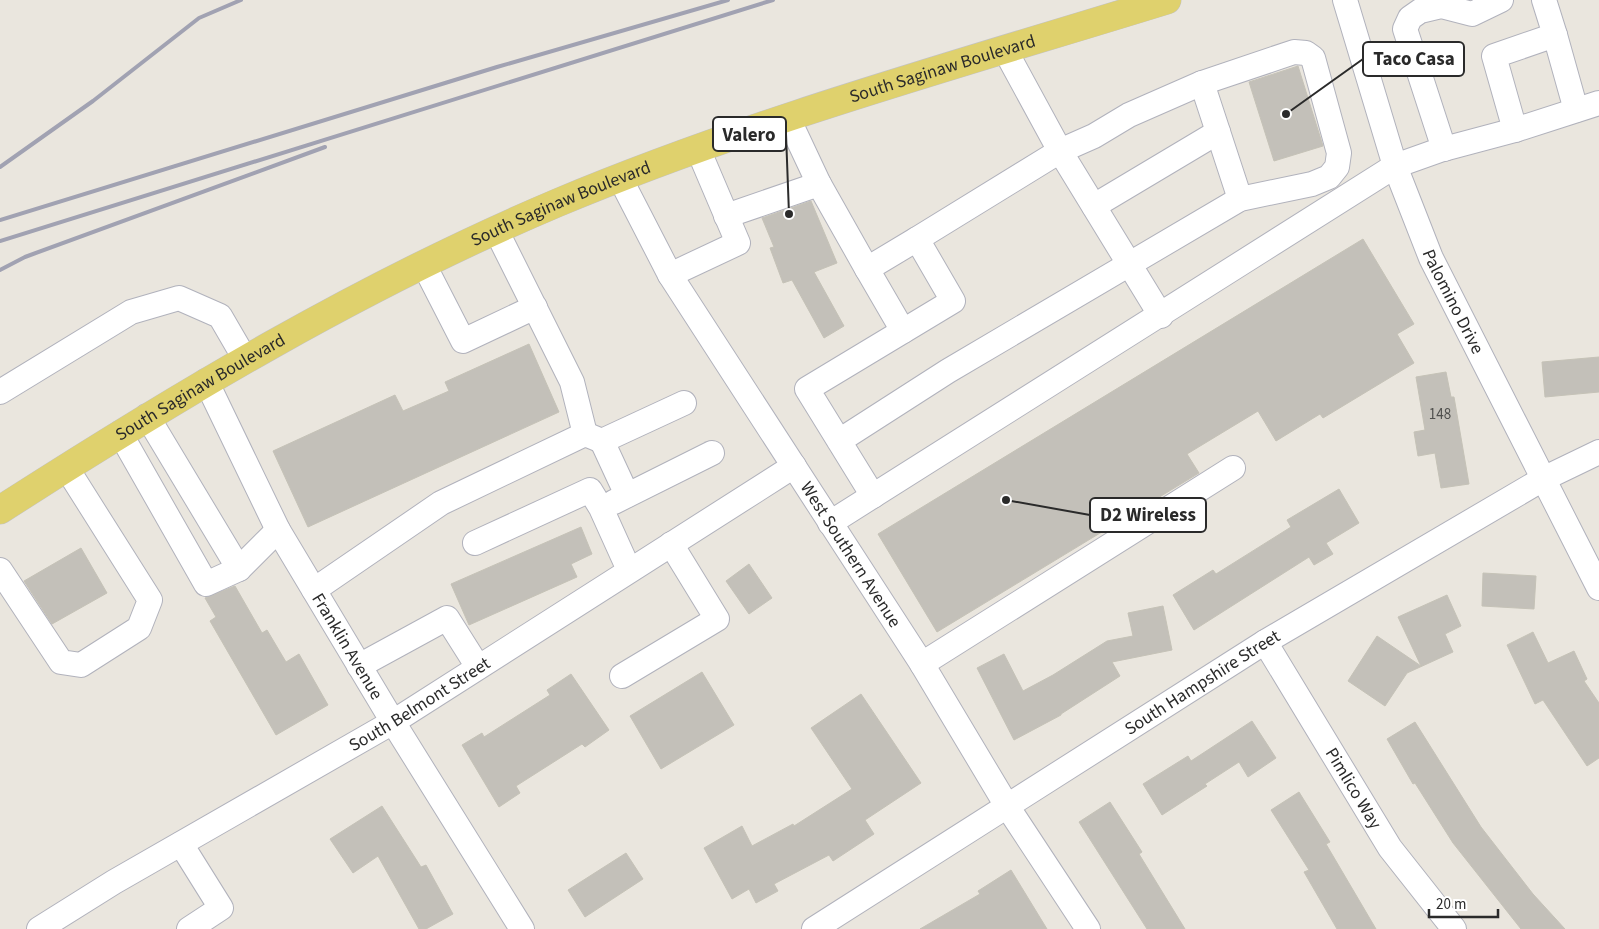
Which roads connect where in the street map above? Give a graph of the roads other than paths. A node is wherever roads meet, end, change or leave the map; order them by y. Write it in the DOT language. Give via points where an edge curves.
graph roads {
  1 [pos="1167,0"];
  2 [pos="1346,0"];
  3 [pos="1501,0"];
  4 [pos="1544,0"];
  5 [pos="1450,3"];
  6 [pos="1555,35"];
  7 [pos="1006,50"];
  8 [pos="1202,83"];
  9 [pos="1599,103"];
  10 [pos="1576,110"];
  11 [pos="788,118"];
  12 [pos="1515,130"];
  13 [pos="1218,132"];
  14 [pos="698,149"];
  15 [pos="1444,149"];
  16 [pos="1060,151"];
  17 [pos="1395,166"];
  18 [pos="620,178"];
  19 [pos="819,184"];
  20 [pos="1240,199"];
  21 [pos="1094,206"];
  22 [pos="726,216"];
  23 [pos="496,230"];
  24 [pos="917,239"];
  25 [pos="424,265"];
  26 [pos="1130,265"];
  27 [pos="868,269"];
  28 [pos="670,275"];
  29 [pos="535,307"];
  30 [pos="1161,316"];
  31 [pos="903,331"];
  32 [pos="245,359"];
  33 [pos="206,381"];
  34 [pos="0,392"];
  35 [pos="684,403"];
  36 [pos="147,416"];
  37 [pos="120,433"];
  38 [pos="594,437"];
  39 [pos="839,441"];
  40 [pos="1599,452"];
  41 [pos="712,453"];
  42 [pos="794,466"];
  43 [pos="66,467"];
  44 [pos="1233,468"];
  45 [pos="1543,480"];
  46 [pos="627,496"];
  47 [pos="874,496"];
  48 [pos="601,508"];
  49 [pos="0,510"];
  50 [pos="830,523"];
  51 [pos="278,530"];
  52 [pos="475,543"];
  53 [pos="671,544"];
  54 [pos="239,569"];
  55 [pos="0,570"];
  56 [pos="630,570"];
  57 [pos="1599,588"];
  58 [pos="314,590"];
  59 [pos="1265,642"];
  60 [pos="922,664"];
  61 [pos="359,666"];
  62 [pos="478,667"];
  63 [pos="622,676"];
  64 [pos="393,722"];
  65 [pos="1007,806"];
  66 [pos="181,844"];
  67 [pos="39,929"];
  68 [pos="189,929"];
  69 [pos="522,929"];
  70 [pos="814,929"];
  71 [pos="1088,929"];
  72 [pos="1454,929"];
  1 -- 7 [label="main road, South Saginaw Boulevard"];
  2 -- 17 [label="street, Palomino Drive"];
  3 -- 5 [label="street" via="1472,14"];
  4 -- 6 [label="street"];
  5 -- 15 [label="street" via="1420,11 1410,18 1405,29"];
  6 -- 10 [label="street"];
  6 -- 12 [label="street" via="1494,56"];
  7 -- 11 [label="main road, South Saginaw Boulevard"];
  7 -- 16 [label="street"];
  8 -- 13 [label="street"];
  8 -- 16 [label="street" via="1129,115"];
  8 -- 20 [label="street" via="1294,52 1306,53 1313,58 1339,153 1337,167 1329,177 1312,184"];
  9 -- 10 [label="street"];
  10 -- 12 [label="street"];
  11 -- 14 [label="main road, South Saginaw Boulevard"];
  11 -- 19 [label="street"];
  12 -- 15 [label="street"];
  13 -- 20 [label="street"];
  13 -- 21 [label="street"];
  14 -- 18 [label="main road, South Saginaw Boulevard"];
  14 -- 22 [label="street"];
  15 -- 17 [label="street"];
  16 -- 21 [label="street"];
  16 -- 24 [label="street"];
  17 -- 30 [label="street"];
  17 -- 45 [label="street, Palomino Drive" via="1449,297"];
  18 -- 23 [label="main road, South Saginaw Boulevard"];
  18 -- 28 [label="street, West Southern Avenue"];
  19 -- 22 [label="street"];
  19 -- 27 [label="street"];
  20 -- 26 [label="street"];
  21 -- 26 [label="street"];
  22 -- 28 [label="street" via="738,242"];
  23 -- 25 [label="main road, South Saginaw Boulevard"];
  23 -- 29 [label="street"];
  24 -- 27 [label="street"];
  24 -- 31 [label="street" via="953,302"];
  25 -- 29 [label="street" via="463,341"];
  25 -- 32 [label="main road, South Saginaw Boulevard"];
  26 -- 30 [label="street"];
  26 -- 39 [label="street" via="948,371"];
  27 -- 31 [label="street"];
  28 -- 42 [label="street, West Southern Avenue"];
  29 -- 38 [label="street" via="572,382"];
  30 -- 47 [label="street"];
  31 -- 39 [label="street" via="807,389"];
  32 -- 33 [label="main road, South Saginaw Boulevard"];
  32 -- 34 [label="street" via="220,316 179,298 131,312"];
  33 -- 36 [label="main road, South Saginaw Boulevard"];
  33 -- 51 [label="street, Franklin Avenue"];
  35 -- 38 [label="street"];
  36 -- 37 [label="main road, South Saginaw Boulevard"];
  36 -- 54 [label="street"];
  37 -- 43 [label="main road, South Saginaw Boulevard"];
  37 -- 54 [label="street" via="206,584"];
  38 -- 46 [label="street"];
  38 -- 58 [label="street" via="441,503"];
  39 -- 47 [label="street"];
  40 -- 45 [label="street, South Hampshire Street"];
  41 -- 46 [label="street"];
  42 -- 50 [label="street, West Southern Avenue"];
  42 -- 53 [label="street, South Belmont Street"];
  43 -- 49 [label="main road, South Saginaw Boulevard"];
  43 -- 55 [label="street" via="150,600 139,628 81,665 61,662"];
  44 -- 60 [label="street"];
  45 -- 57 [label="street, Palomino Drive"];
  45 -- 59 [label="street, South Hampshire Street"];
  46 -- 48 [label="street"];
  47 -- 50 [label="street"];
  48 -- 52 [label="street" via="590,490"];
  48 -- 56 [label="street"];
  50 -- 60 [label="street, West Southern Avenue"];
  51 -- 54 [label="street"];
  51 -- 58 [label="street, Franklin Avenue"];
  53 -- 56 [label="street, South Belmont Street"];
  53 -- 63 [label="street" via="717,619"];
  56 -- 62 [label="street, South Belmont Street"];
  58 -- 61 [label="street, Franklin Avenue"];
  59 -- 65 [label="street, South Hampshire Street"];
  59 -- 72 [label="street, Pimlico Way" via="1390,848"];
  60 -- 65 [label="street, West Southern Avenue"];
  61 -- 62 [label="street" via="447,618"];
  61 -- 64 [label="street, Franklin Avenue"];
  62 -- 64 [label="street, South Belmont Street"];
  64 -- 66 [label="street, South Belmont Street"];
  64 -- 69 [label="street, Franklin Avenue"];
  65 -- 70 [label="street, South Hampshire Street"];
  65 -- 71 [label="street, West Southern Avenue"];
  66 -- 67 [label="street, South Belmont Street"];
  66 -- 68 [label="street" via="222,908"];
}
